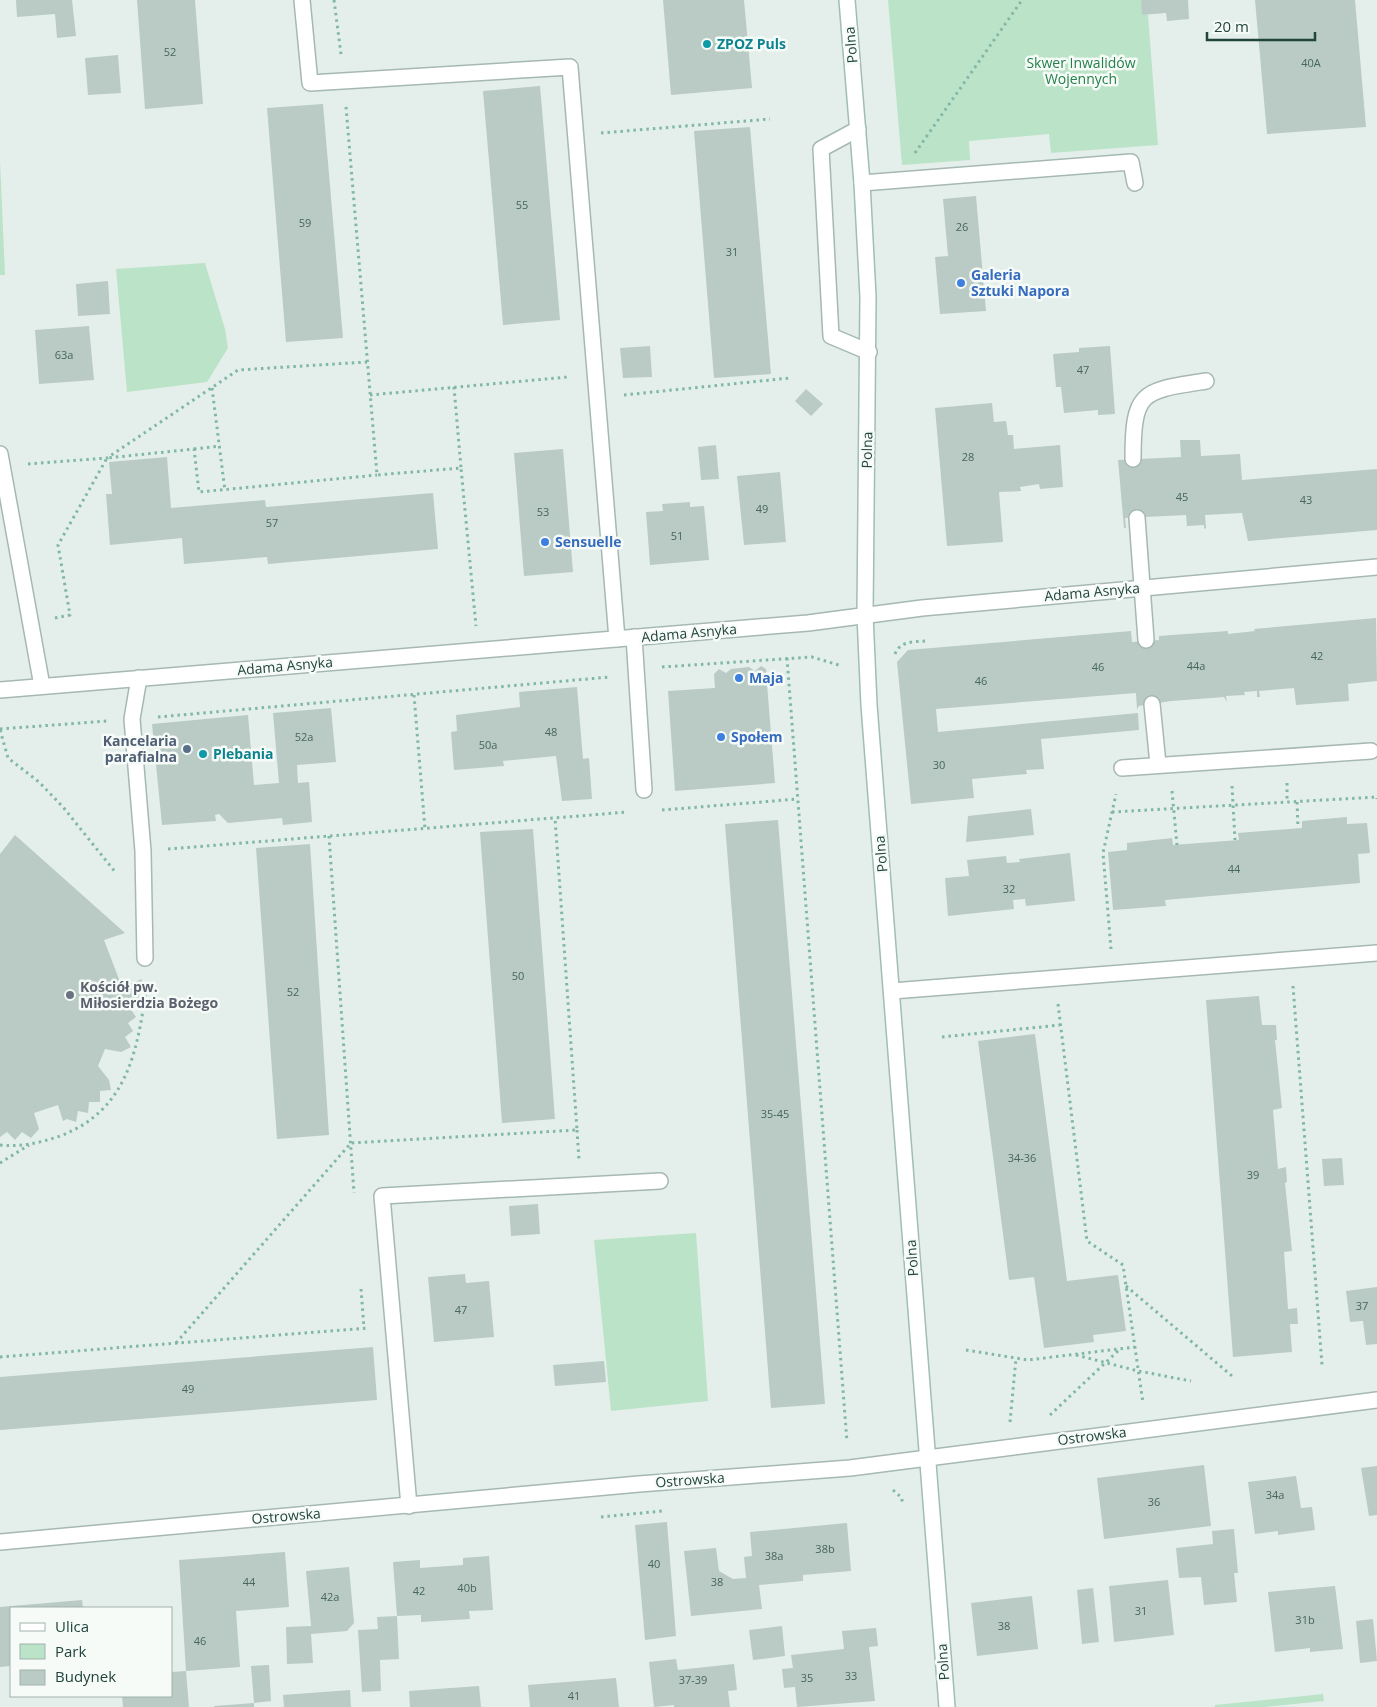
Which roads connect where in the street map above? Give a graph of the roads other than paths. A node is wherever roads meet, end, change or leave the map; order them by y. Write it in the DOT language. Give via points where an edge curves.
graph roads {
  1 [pos="302,0"];
  2 [pos="847,0"];
  3 [pos="858,129"];
  4 [pos="862,183"];
  5 [pos="1135,183"];
  6 [pos="868,352"];
  7 [pos="1206,381"];
  8 [pos="1133,459"];
  9 [pos="1,460"];
  10 [pos="1137,518"];
  11 [pos="1377,567"];
  12 [pos="1142,588"];
  13 [pos="865,615"];
  14 [pos="634,637"];
  15 [pos="617,639"];
  16 [pos="1146,640"];
  17 [pos="140,678"];
  18 [pos="42,686"];
  19 [pos="0,690"];
  20 [pos="1152,704"];
  21 [pos="1371,751"];
  22 [pos="1164,764"];
  23 [pos="1122,768"];
  24 [pos="644,790"];
  25 [pos="1377,953"];
  26 [pos="145,958"];
  27 [pos="892,991"];
  28 [pos="660,1181"];
  29 [pos="1377,1400"];
  30 [pos="927,1458"];
  31 [pos="409,1506"];
  32 [pos="0,1542"];
  33 [pos="947,1707"];
  1 -- 15 [label="street" via="310,83 570,67"];
  2 -- 3 [label="street, Polna"];
  3 -- 4 [label="street, Polna"];
  3 -- 6 [label="street" via="821,149 831,336"];
  4 -- 5 [label="street" via="1131,162"];
  4 -- 6 [label="street, Polna"];
  6 -- 13 [label="street, Polna"];
  7 -- 8 [label="street" via="1159,388 1146,396 1138,408 1133,426"];
  9 -- 18 [label="street"];
  10 -- 12 [label="street"];
  11 -- 12 [label="street, Adama Asnyka"];
  12 -- 13 [label="street, Adama Asnyka"];
  12 -- 16 [label="street"];
  13 -- 14 [label="street, Adama Asnyka" via="808,623"];
  13 -- 27 [label="street, Polna"];
  14 -- 15 [label="street, Adama Asnyka"];
  14 -- 24 [label="street"];
  15 -- 17 [label="street, Adama Asnyka"];
  17 -- 18 [label="street, Adama Asnyka"];
  17 -- 26 [label="street" via="132,719 143,851"];
  18 -- 19 [label="street, Adama Asnyka"];
  20 -- 22 [label="street"];
  21 -- 22 [label="street"];
  22 -- 23 [label="street"];
  25 -- 27 [label="street"];
  27 -- 30 [label="street, Polna"];
  28 -- 31 [label="street" via="382,1196"];
  29 -- 30 [label="street, Ostrowska"];
  30 -- 31 [label="street, Ostrowska" via="850,1468"];
  30 -- 33 [label="street, Polna"];
  31 -- 32 [label="street, Ostrowska"];
}
